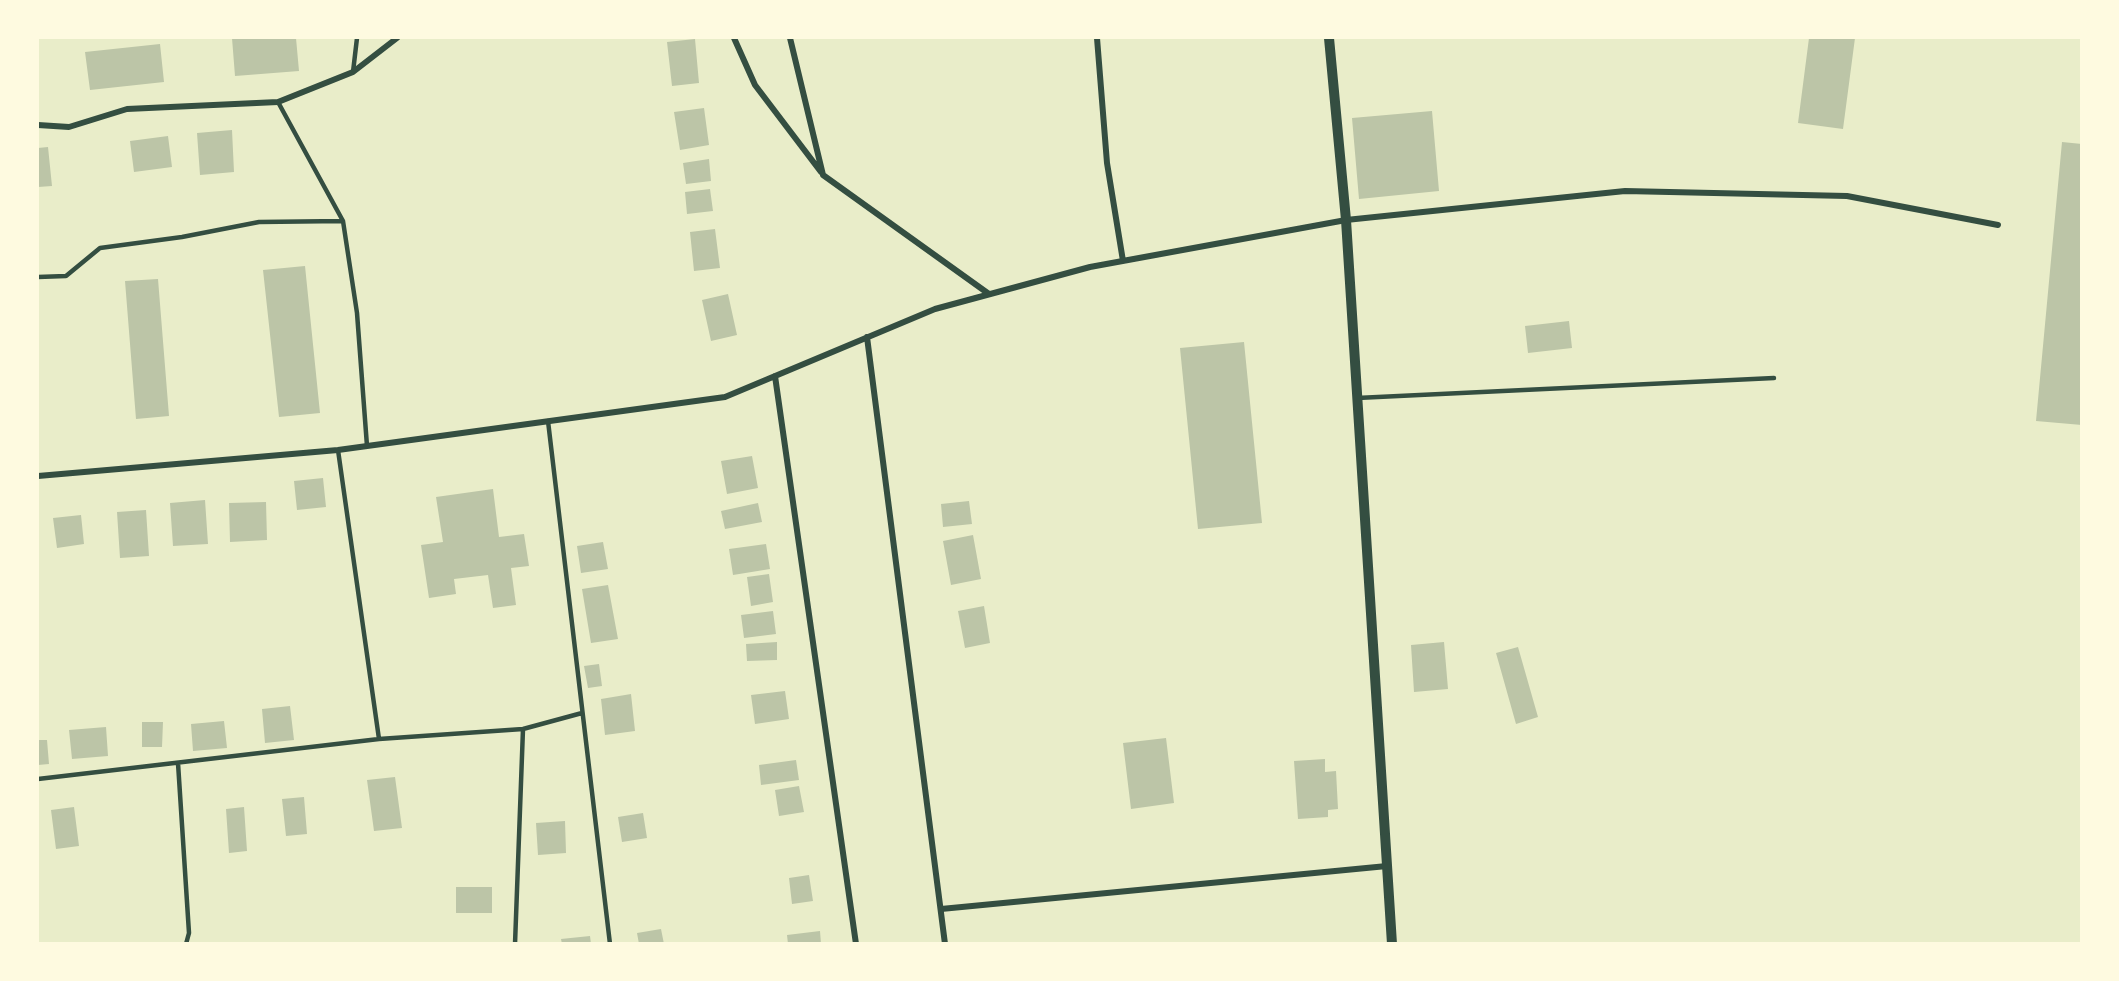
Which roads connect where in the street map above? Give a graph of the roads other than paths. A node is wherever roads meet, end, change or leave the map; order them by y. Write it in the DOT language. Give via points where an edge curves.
graph roads {
  1 [pos="357,38"];
  2 [pos="398,38"];
  3 [pos="734,38"];
  4 [pos="790,38"];
  5 [pos="1097,38"];
  6 [pos="1329,38"];
  7 [pos="353,72"];
  8 [pos="278,102"];
  9 [pos="38,125"];
  10 [pos="823,175"];
  11 [pos="1346,220"];
  12 [pos="343,221"];
  13 [pos="1998,225"];
  14 [pos="1123,261"];
  15 [pos="38,278"];
  16 [pos="989,294"];
  17 [pos="867,337"];
  18 [pos="776,376"];
  19 [pos="1774,378"];
  20 [pos="1357,398"];
  21 [pos="548,421"];
  22 [pos="367,446"];
  23 [pos="338,450"];
  24 [pos="38,476"];
  25 [pos="582,713"];
  26 [pos="523,729"];
  27 [pos="379,739"];
  28 [pos="178,763"];
  29 [pos="38,779"];
  30 [pos="1387,866"];
  31 [pos="941,909"];
  32 [pos="186,944"];
  33 [pos="515,944"];
  34 [pos="610,944"];
  35 [pos="856,944"];
  36 [pos="945,944"];
  37 [pos="1392,944"];
  1 -- 7 [label="lane"];
  2 -- 7 [label="street"];
  3 -- 10 [label="street" via="755,85"];
  4 -- 10 [label="street"];
  5 -- 14 [label="street" via="1107,163"];
  6 -- 11 [label="street"];
  7 -- 8 [label="street"];
  8 -- 9 [label="street" via="127,109 69,127"];
  8 -- 12 [label="lane"];
  10 -- 16 [label="street"];
  11 -- 13 [label="street" via="1625,191 1847,196"];
  11 -- 14 [label="street"];
  11 -- 20 [label="street"];
  12 -- 15 [label="lane" via="259,222 100,248 66,276"];
  12 -- 22 [label="lane" via="357,314"];
  14 -- 16 [label="street"];
  16 -- 17 [label="street" via="935,309"];
  17 -- 18 [label="street"];
  17 -- 31 [label="street"];
  18 -- 21 [label="street" via="725,397"];
  18 -- 35 [label="street"];
  19 -- 20 [label="lane"];
  20 -- 30 [label="street"];
  21 -- 22 [label="street"];
  21 -- 25 [label="lane"];
  22 -- 23 [label="street"];
  23 -- 24 [label="street"];
  23 -- 27 [label="lane"];
  25 -- 26 [label="lane"];
  25 -- 34 [label="lane"];
  26 -- 27 [label="lane"];
  26 -- 33 [label="lane"];
  27 -- 28 [label="lane"];
  28 -- 29 [label="lane"];
  28 -- 32 [label="lane" via="189,933"];
  30 -- 31 [label="street"];
  30 -- 37 [label="street"];
  31 -- 36 [label="street"];
}
